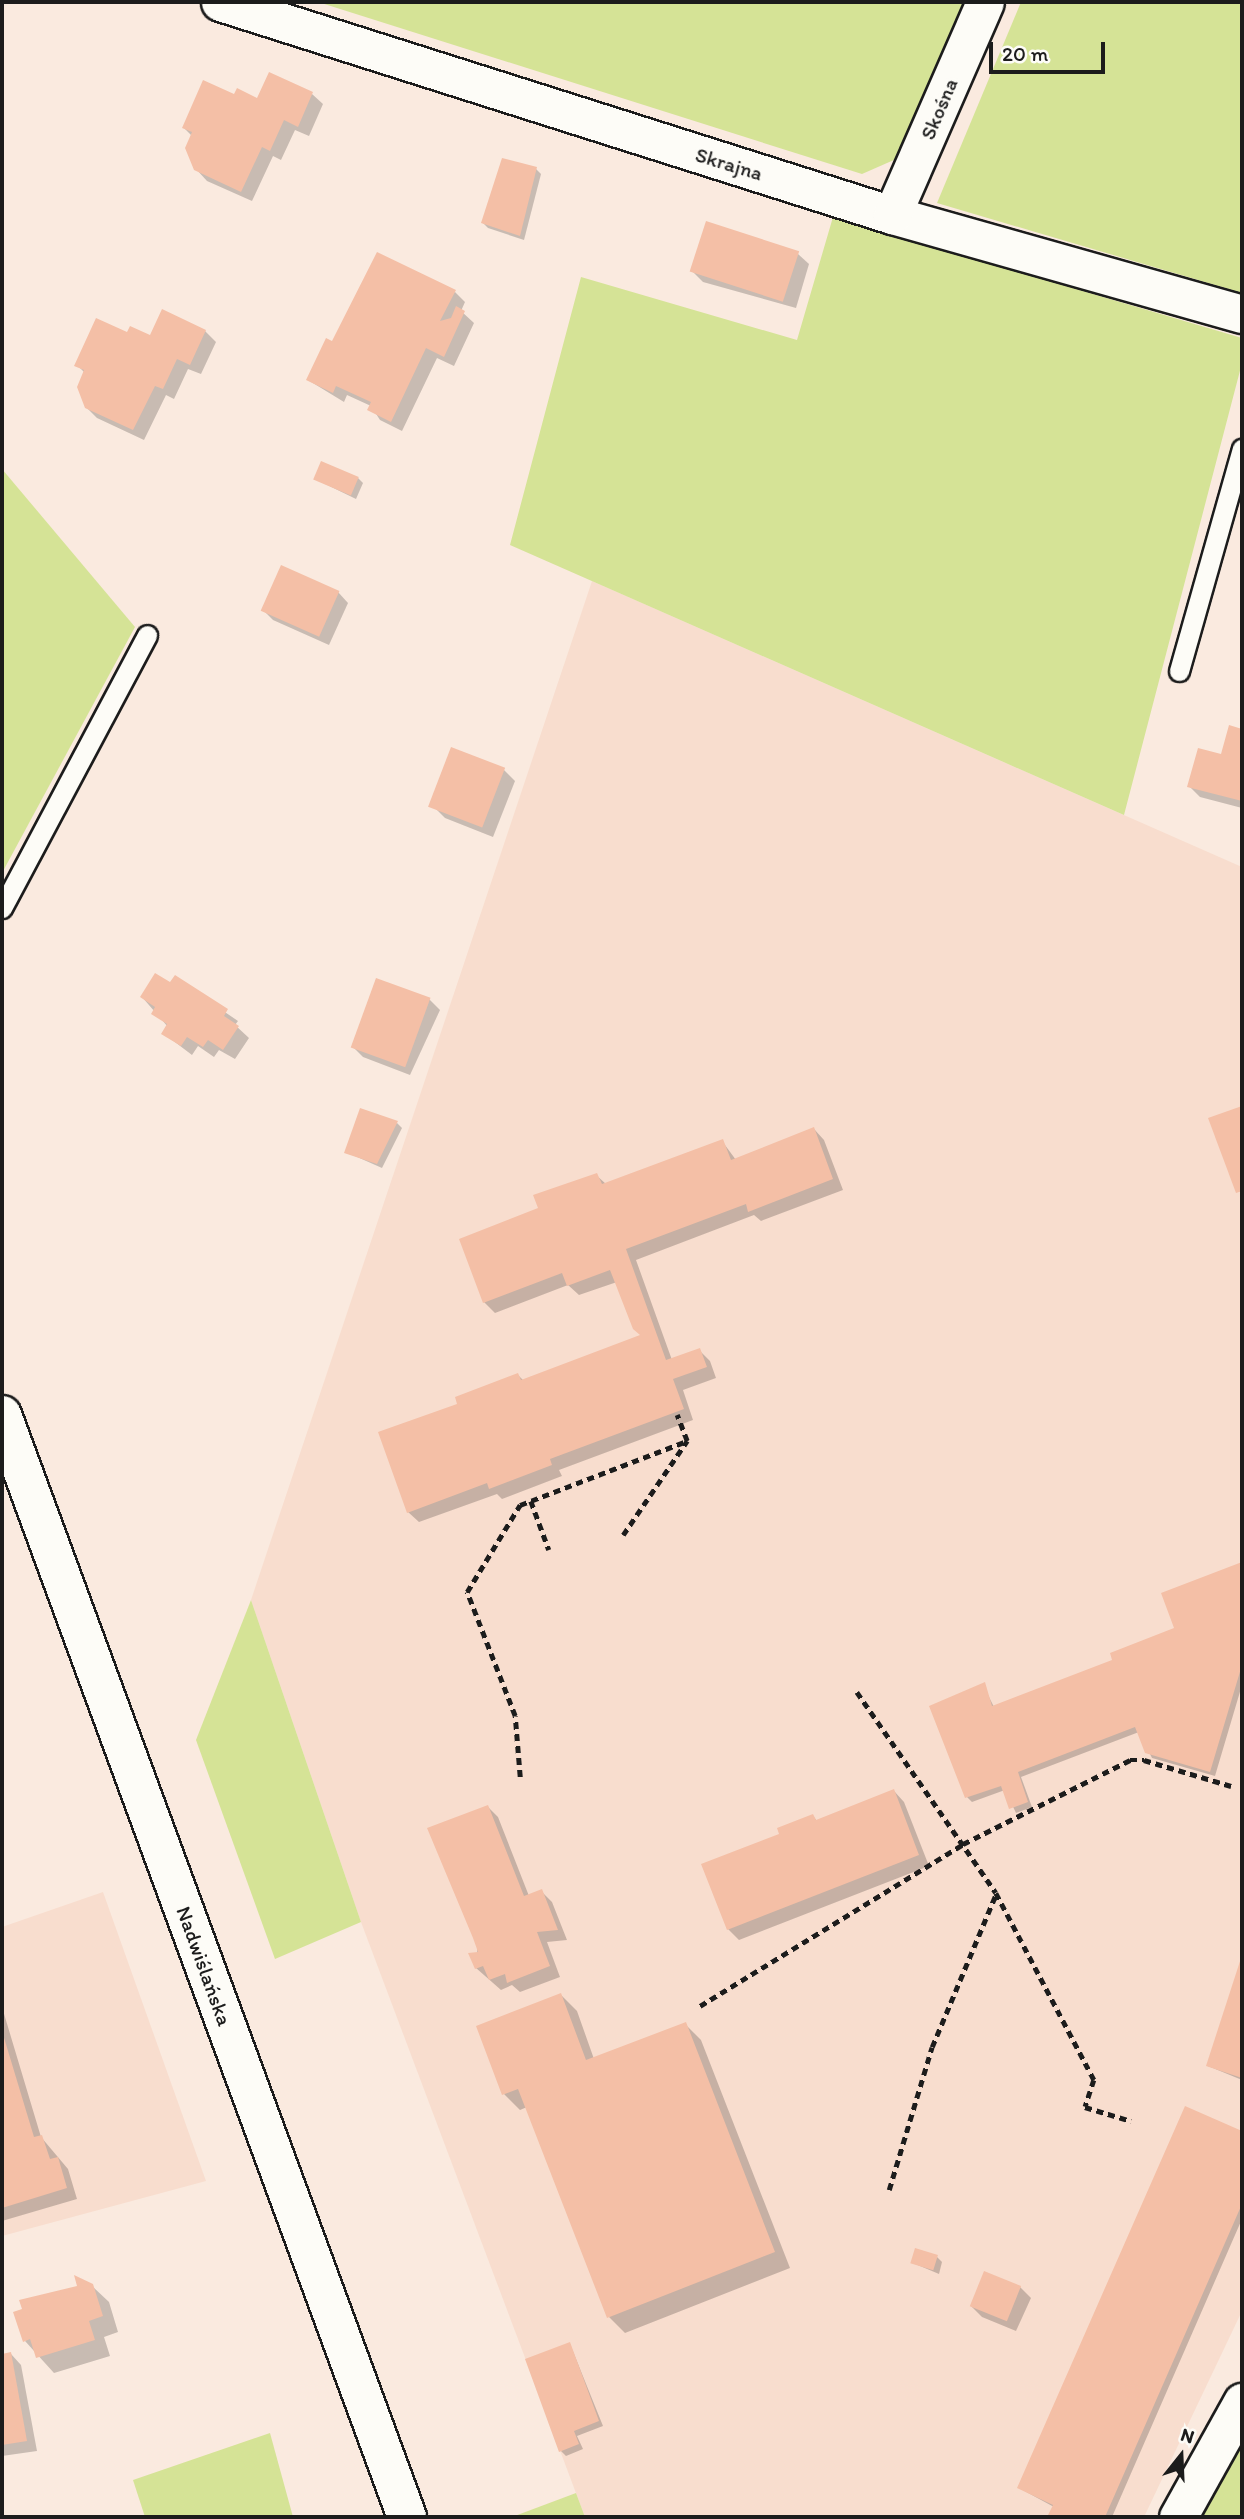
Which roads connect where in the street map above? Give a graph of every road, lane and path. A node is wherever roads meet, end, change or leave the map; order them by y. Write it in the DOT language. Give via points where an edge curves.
graph roads {
  1 [pos="220,2"];
  2 [pos="985,2"];
  3 [pos="892,215"];
  4 [pos="1242,314"];
  5 [pos="1242,449"];
  6 [pos="147,635"];
  7 [pos="1179,671"];
  8 [pos="2,908"];
  9 [pos="2,1415"];
  10 [pos="677,1415"];
  11 [pos="687,1441"];
  12 [pos="531,1501"];
  13 [pos="623,1535"];
  14 [pos="549,1550"];
  15 [pos="857,1692"];
  16 [pos="520,1777"];
  17 [pos="1231,1786"];
  18 [pos="963,1844"];
  19 [pos="996,1893"];
  20 [pos="700,2006"];
  21 [pos="1131,2121"];
  22 [pos="889,2190"];
  23 [pos="1242,2402"];
  24 [pos="407,2517"];
  25 [pos="1178,2517"];
  1 -- 3 [label="street, Skrajna"];
  2 -- 3 [label="street, Skośna"];
  3 -- 4 [label="street, Skrajna"];
  5 -- 7 [label="lane"];
  6 -- 8 [label="lane"];
  9 -- 24 [label="main road, Nadwiślańska"];
  10 -- 11 [label="path"];
  11 -- 12 [label="path"];
  11 -- 13 [label="path"];
  12 -- 14 [label="path"];
  12 -- 16 [label="path" via="520,1505 467,1592 515,1716"];
  15 -- 18 [label="path"];
  17 -- 18 [label="path" via="1130,1760"];
  18 -- 19 [label="path"];
  18 -- 20 [label="path"];
  19 -- 21 [label="path" via="1094,2080 1085,2107"];
  19 -- 22 [label="path" via="932,2047"];
  23 -- 25 [label="street"];
}
